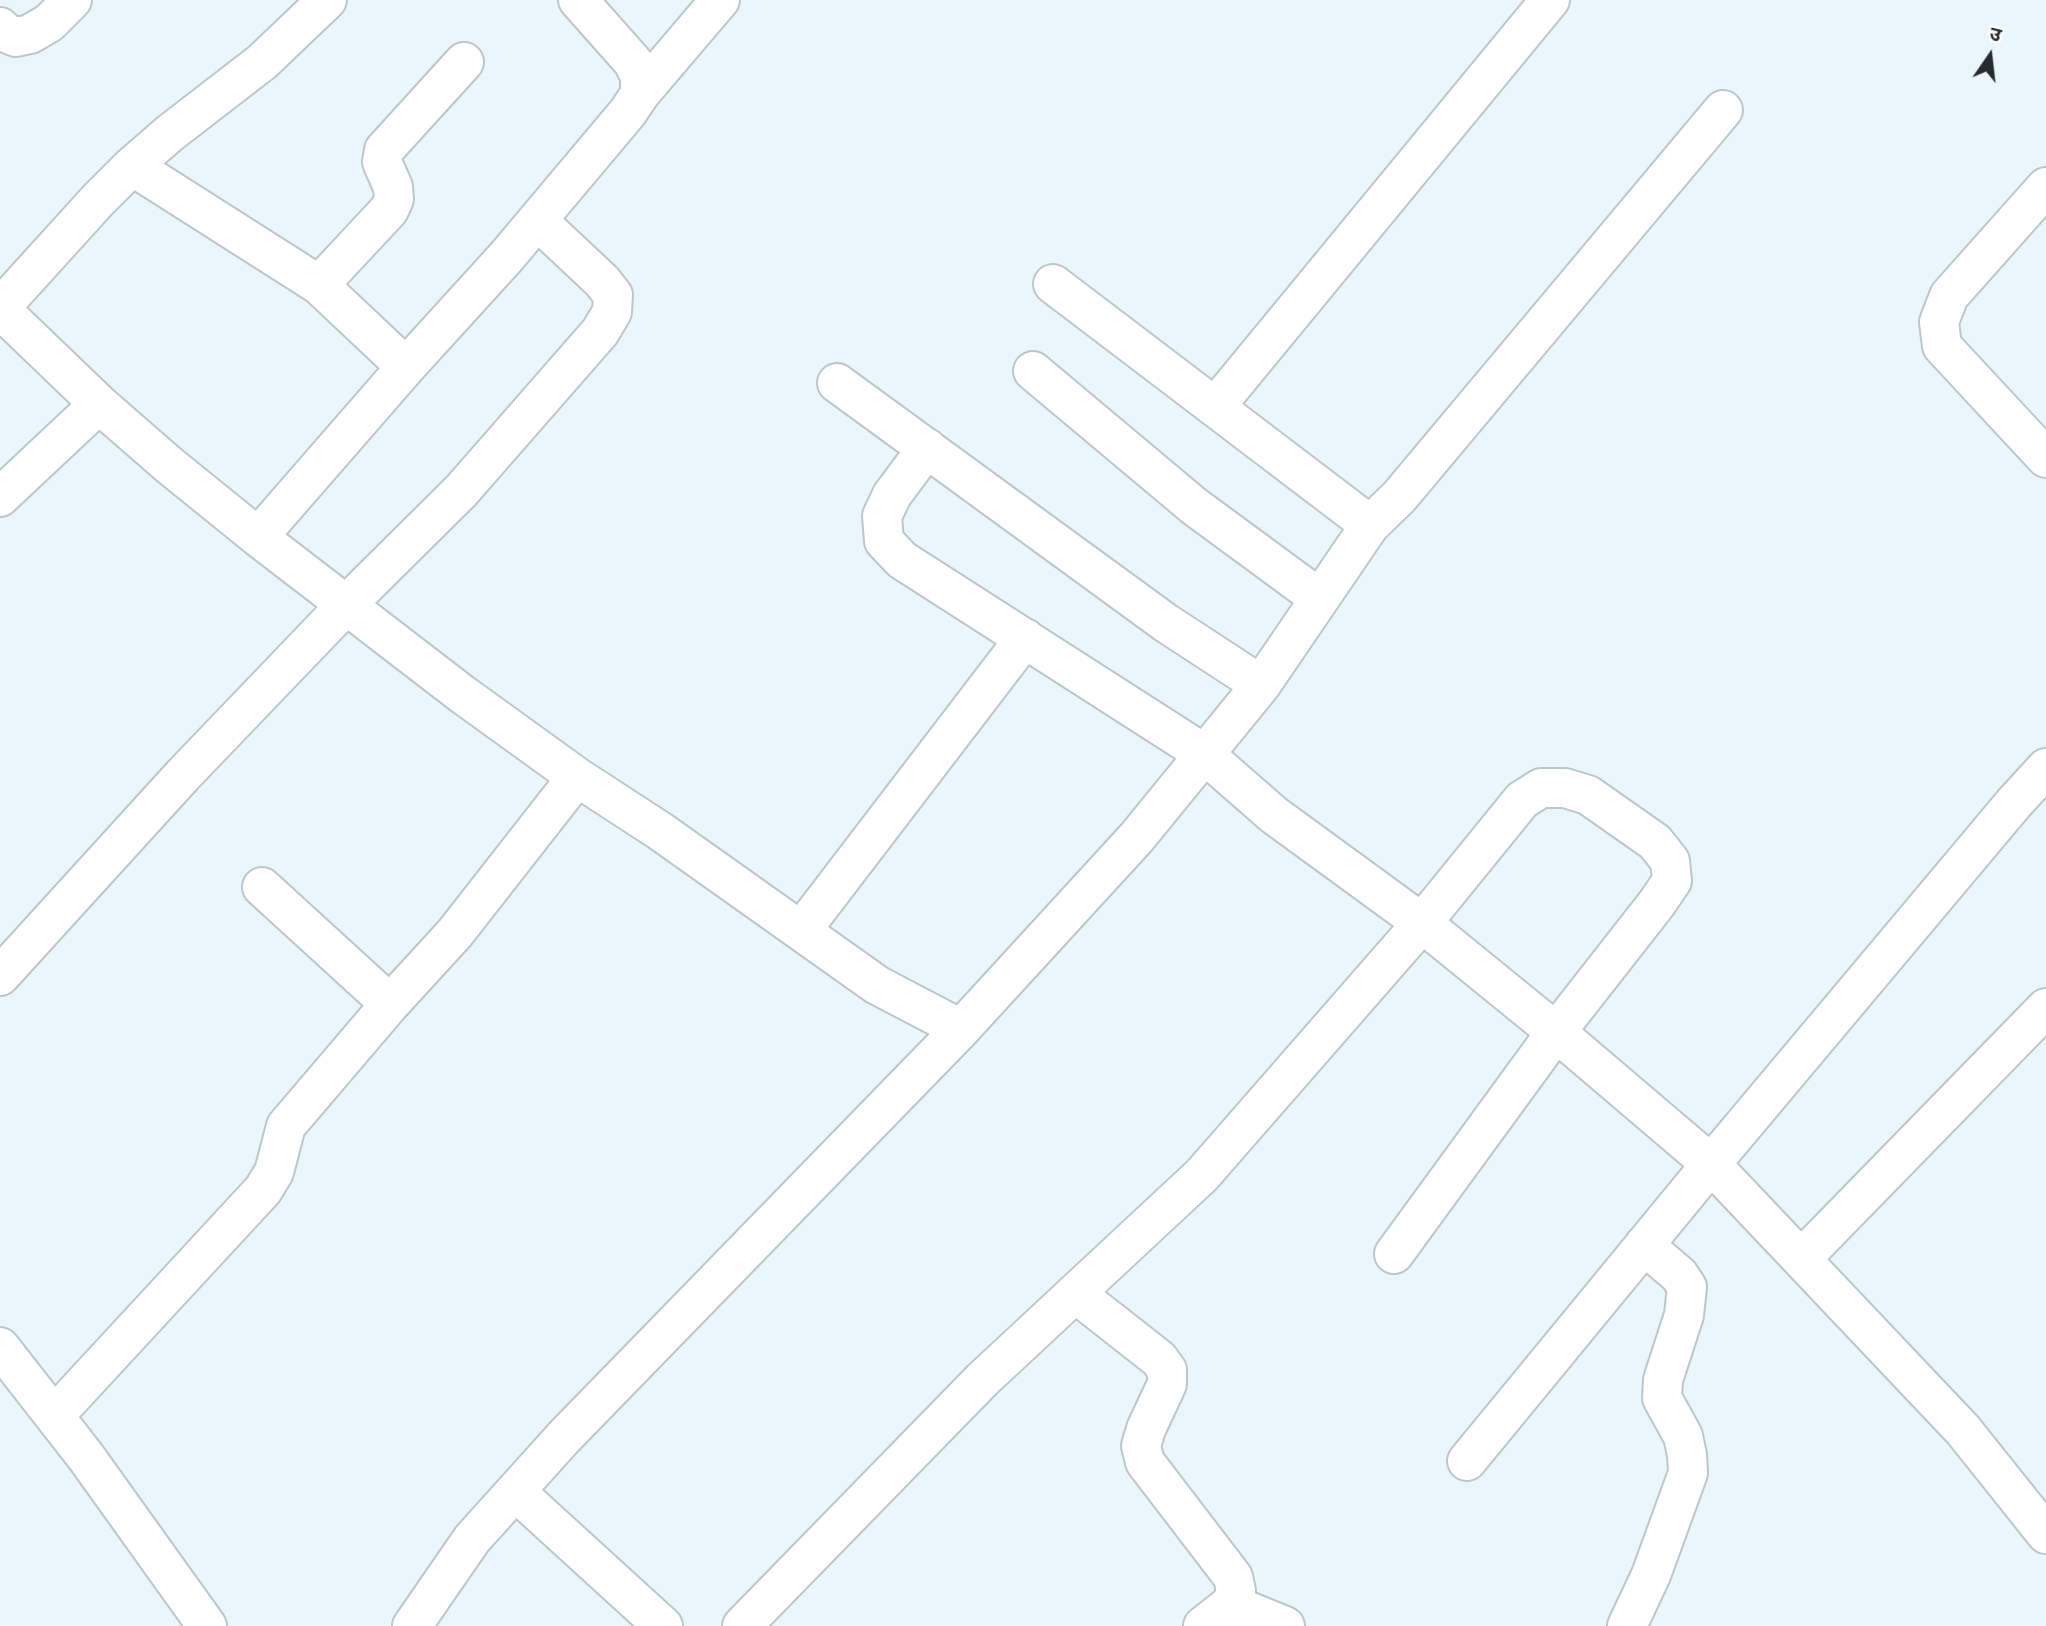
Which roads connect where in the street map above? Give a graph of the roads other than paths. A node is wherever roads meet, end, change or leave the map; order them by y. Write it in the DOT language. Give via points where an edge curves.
graph roads {
  1 [pos="72,0"];
  2 [pos="327,0"];
  3 [pos="578,0"];
  4 [pos="720,0"];
  5 [pos="1550,0"];
  6 [pos="0,27"];
  7 [pos="464,62"];
  8 [pos="640,94"];
  9 [pos="1723,110"];
  10 [pos="132,166"];
  11 [pos="2046,187"];
  12 [pos="537,220"];
  13 [pos="1053,284"];
  14 [pos="319,285"];
  15 [pos="0,309"];
  16 [pos="406,367"];
  17 [pos="1033,371"];
  18 [pos="838,383"];
  19 [pos="99,404"];
  20 [pos="1215,407"];
  21 [pos="927,448"];
  22 [pos="2046,458"];
  23 [pos="0,497"];
  24 [pos="1370,525"];
  25 [pos="258,537"];
  26 [pos="1320,598"];
  27 [pos="347,604"];
  28 [pos="1026,638"];
  29 [pos="1261,685"];
  30 [pos="1203,753"];
  31 [pos="2046,768"];
  32 [pos="577,777"];
  33 [pos="262,887"];
  34 [pos="1422,923"];
  35 [pos="801,931"];
  36 [pos="0,976"];
  37 [pos="390,1004"];
  38 [pos="2046,1008"];
  39 [pos="961,1028"];
  40 [pos="1556,1032"];
  41 [pos="1711,1164"];
  42 [pos="1644,1245"];
  43 [pos="1394,1254"];
  44 [pos="1801,1259"];
  45 [pos="1075,1293"];
  46 [pos="0,1347"];
  47 [pos="54,1416"];
  48 [pos="1467,1461"];
  49 [pos="516,1492"];
  50 [pos="2046,1534"];
  51 [pos="1217,1615"];
  52 [pos="207,1626"];
  53 [pos="412,1626"];
  54 [pos="663,1626"];
  55 [pos="742,1626"];
  56 [pos="1285,1626"];
  57 [pos="1627,1626"];
  1 -- 6 [label="street" via="30,34 16,37"];
  2 -- 10 [label="street" via="262,62"];
  3 -- 8 [label="street" via="633,62 640,76"];
  4 -- 8 [label="street"];
  5 -- 20 [label="street"];
  7 -- 14 [label="street" via="384,150 382,162 394,199 389,210"];
  8 -- 12 [label="street"];
  9 -- 24 [label="street" via="1399,498"];
  10 -- 14 [label="street"];
  10 -- 15 [label="street"];
  11 -- 22 [label="street" via="1949,296 1939,322 1942,346"];
  12 -- 16 [label="street"];
  12 -- 27 [label="street" via="602,281 613,295 612,312 600,332 461,491"];
  13 -- 20 [label="street"];
  14 -- 16 [label="street"];
  15 -- 19 [label="street"];
  16 -- 25 [label="street"];
  17 -- 26 [label="street" via="1194,506"];
  18 -- 21 [label="street"];
  19 -- 23 [label="street"];
  19 -- 25 [label="street"];
  20 -- 24 [label="street"];
  21 -- 28 [label="street" via="882,516 884,541 902,560"];
  21 -- 29 [label="street" via="1166,623"];
  24 -- 26 [label="street"];
  25 -- 27 [label="street"];
  26 -- 29 [label="street"];
  27 -- 32 [label="street"];
  27 -- 36 [label="street"];
  28 -- 30 [label="street"];
  28 -- 35 [label="street"];
  29 -- 30 [label="street"];
  30 -- 34 [label="street" via="1274,815"];
  30 -- 39 [label="street" via="1137,837"];
  31 -- 41 [label="street"];
  32 -- 35 [label="street"];
  32 -- 37 [label="street" via="455,933"];
  33 -- 37 [label="street"];
  34 -- 40 [label="street"];
  34 -- 40 [label="street" via="1522,800 1541,788 1565,788 1588,795 1655,842 1670,861 1672,881"];
  34 -- 45 [label="street" via="1202,1175"];
  35 -- 39 [label="street" via="877,985"];
  37 -- 47 [label="street" via="286,1126 274,1172 263,1190"];
  38 -- 44 [label="street"];
  39 -- 49 [label="street" via="628,1370"];
  40 -- 41 [label="street"];
  40 -- 43 [label="street"];
  41 -- 42 [label="street"];
  41 -- 44 [label="street"];
  42 -- 48 [label="street"];
  42 -- 57 [label="street" via="1687,1287 1661,1398 1683,1436 1688,1473"];
  44 -- 50 [label="street" via="1963,1430"];
  45 -- 51 [label="street" via="1167,1370 1167,1384 1141,1446 1145,1462 1233,1577 1237,1591"];
  45 -- 55 [label="street" via="982,1380"];
  46 -- 47 [label="street"];
  47 -- 52 [label="street"];
  49 -- 53 [label="street" via="472,1539"];
  49 -- 54 [label="street"];
  51 -- 56 [label="street"];
}
